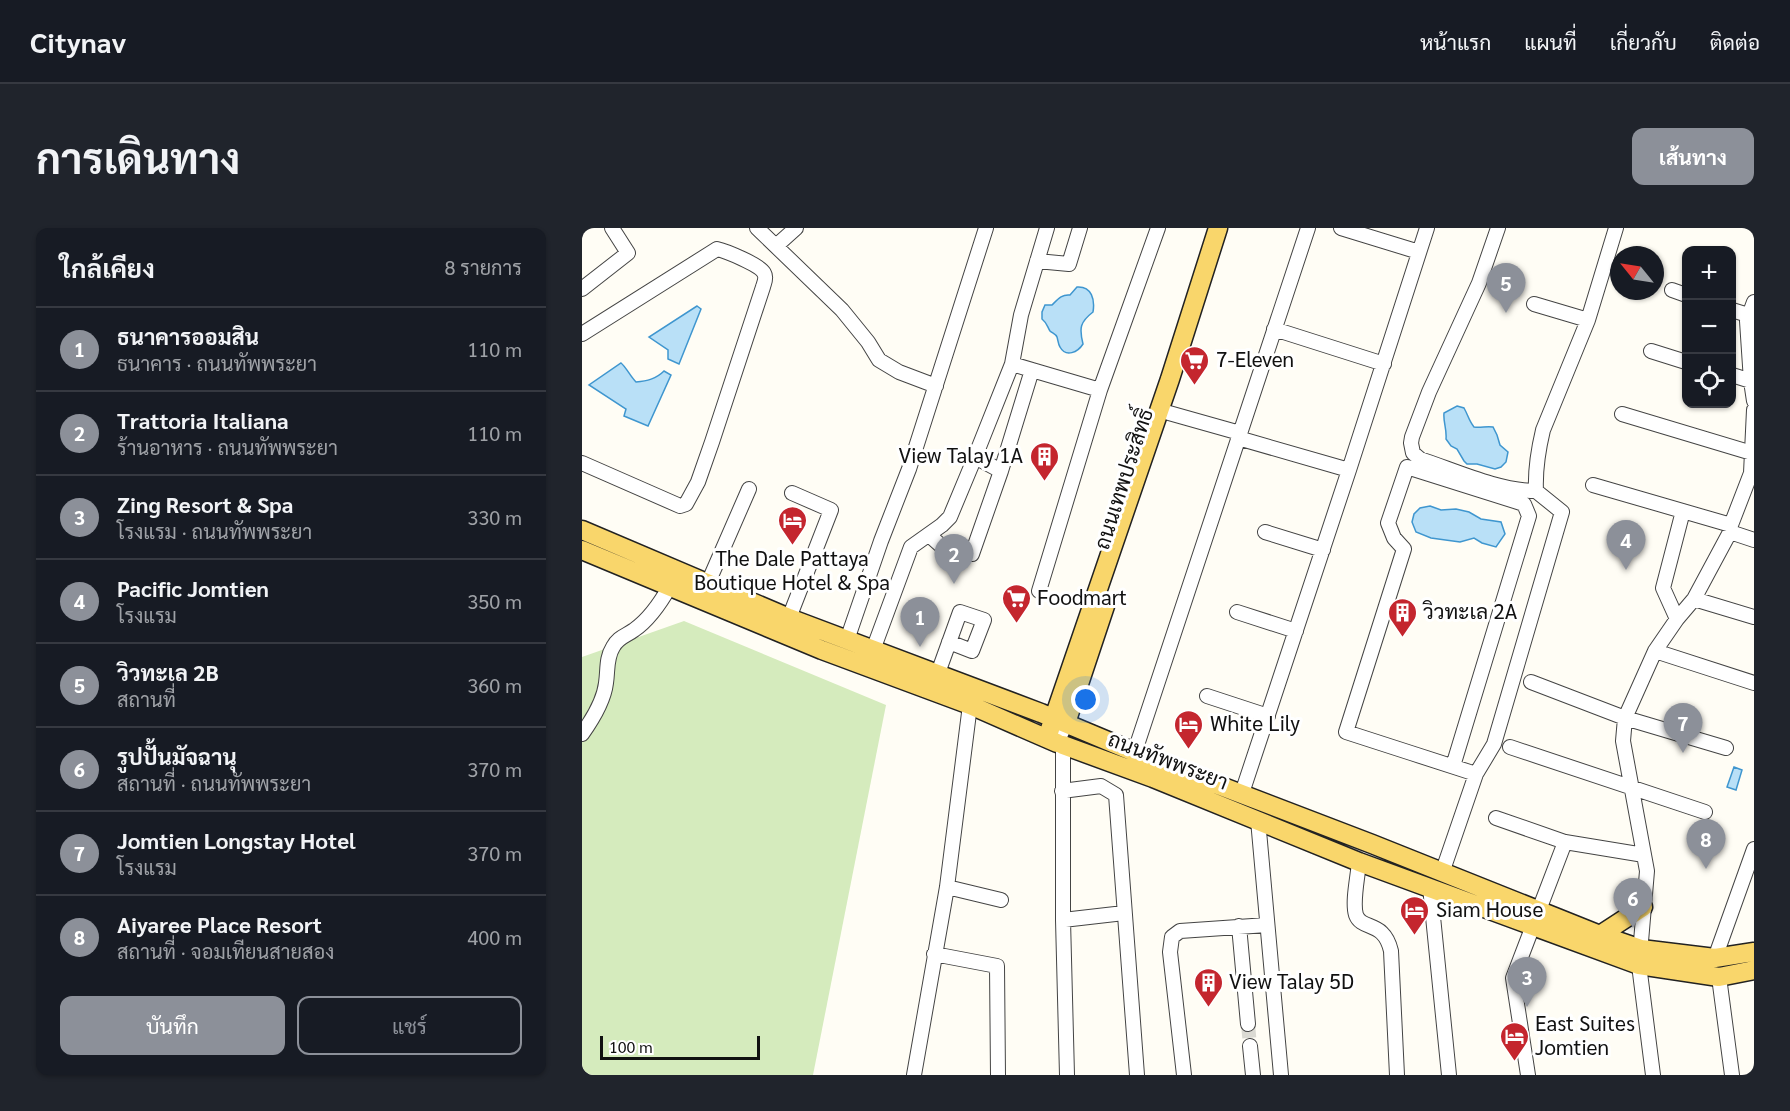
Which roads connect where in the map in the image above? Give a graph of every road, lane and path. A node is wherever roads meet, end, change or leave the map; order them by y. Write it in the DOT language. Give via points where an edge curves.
graph roads {
  1 [pos="612,228"];
  2 [pos="757,228"];
  3 [pos="796,228"];
  4 [pos="986,228"];
  5 [pos="1047,228"];
  6 [pos="1080,228"];
  7 [pos="1158,228"];
  8 [pos="1218,228"];
  9 [pos="1229,228"];
  10 [pos="1308,228"];
  11 [pos="1341,228"];
  12 [pos="1427,228"];
  13 [pos="1498,228"];
  14 [pos="1616,228"];
  15 [pos="776,246"];
  16 [pos="1419,252"];
  17 [pos="1037,261"];
  18 [pos="582,289"];
  19 [pos="1672,290"];
  20 [pos="1682,294"];
  21 [pos="1754,302"];
  22 [pos="1534,304"];
  23 [pos="1736,313"];
  24 [pos="1588,320"];
  25 [pos="1750,320"];
  26 [pos="1274,329"];
  27 [pos="582,334"];
  28 [pos="1651,351"];
  29 [pos="1682,361"];
  30 [pos="1011,364"];
  31 [pos="1384,364"];
  32 [pos="1032,370"];
  33 [pos="1736,376"];
  34 [pos="1751,381"];
  35 [pos="936,386"];
  36 [pos="1100,390"];
  37 [pos="1754,401"];
  38 [pos="1754,410"];
  39 [pos="1169,413"];
  40 [pos="1622,414"];
  41 [pos="1239,436"];
  42 [pos="1752,453"];
  43 [pos="975,458"];
  44 [pos="582,463"];
  45 [pos="1349,470"];
  46 [pos="1001,471"];
  47 [pos="1752,474"];
  48 [pos="1593,485"];
  49 [pos="749,489"];
  50 [pos="1536,491"];
  51 [pos="792,493"];
  52 [pos="1683,511"];
  53 [pos="1731,529"];
  54 [pos="582,530"];
  55 [pos="1265,532"];
  56 [pos="929,535"];
  57 [pos="1754,540"];
  58 [pos="582,549"];
  59 [pos="1323,550"];
  60 [pos="708,583"];
  61 [pos="670,586"];
  62 [pos="1038,591"];
  63 [pos="1694,599"];
  64 [pos="1238,612"];
  65 [pos="1754,617"];
  66 [pos="789,618"];
  67 [pos="1677,619"];
  68 [pos="1296,631"];
  69 [pos="847,640"];
  70 [pos="949,642"];
  71 [pos="873,650"];
  72 [pos="1655,651"];
  73 [pos="938,673"];
  74 [pos="1531,682"];
  75 [pos="1754,683"];
  76 [pos="1207,696"];
  77 [pos="970,705"];
  78 [pos="1268,716"];
  79 [pos="1625,718"];
  80 [pos="1060,721"];
  81 [pos="582,734"];
  82 [pos="1056,742"];
  83 [pos="1510,747"];
  84 [pos="1726,748"];
  85 [pos="1135,751"];
  86 [pos="1453,766"];
  87 [pos="1476,774"];
  88 [pos="1630,786"];
  89 [pos="1062,791"];
  90 [pos="1242,793"];
  91 [pos="1705,812"];
  92 [pos="1496,818"];
  93 [pos="1258,819"];
  94 [pos="1564,842"];
  95 [pos="1754,849"];
  96 [pos="1644,855"];
  97 [pos="1359,862"];
  98 [pos="1442,873"];
  99 [pos="946,887"];
  100 [pos="1430,887"];
  101 [pos="1001,900"];
  102 [pos="1643,907"];
  103 [pos="1124,913"];
  104 [pos="1534,918"];
  105 [pos="1063,920"];
  106 [pos="1267,925"];
  107 [pos="1239,926"];
  108 [pos="1599,935"];
  109 [pos="1754,952"];
  110 [pos="934,954"];
  111 [pos="1640,957"];
  112 [pos="1715,958"];
  113 [pos="1754,970"];
  114 [pos="1719,977"];
  115 [pos="1248,1024"];
  116 [pos="1250,1046"];
  117 [pos="914,1075"];
  118 [pos="998,1075"];
  119 [pos="1067,1075"];
  120 [pos="1137,1075"];
  121 [pos="1184,1075"];
  122 [pos="1252,1075"];
  123 [pos="1281,1075"];
  124 [pos="1397,1075"];
  125 [pos="1449,1075"];
  126 [pos="1528,1075"];
  127 [pos="1653,1075"];
  128 [pos="1732,1075"];
  1 -- 18 [label="street" via="628,253"];
  2 -- 15 [label="street"];
  3 -- 15 [label="street"];
  4 -- 35 [label="street"];
  5 -- 17 [label="street"];
  6 -- 17 [label="street" via="1069,264"];
  7 -- 36 [label="street"];
  8 -- 80 [label="main road, ถนนเทพประสิทธิ์"];
  9 -- 39 [label="main road, ถนนเทพประสิทธิ์"];
  10 -- 26 [label="street"];
  11 -- 16 [label="street"];
  12 -- 16 [label="street"];
  13 -- 50 [label="street" via="1479,283 1418,420 1412,449 1420,459 1506,488"];
  14 -- 24 [label="street"];
  15 -- 35 [label="street" via="842,310 879,360"];
  16 -- 31 [label="street"];
  17 -- 30 [label="street"];
  19 -- 20 [label="street"];
  21 -- 25 [label="street"];
  22 -- 24 [label="street"];
  23 -- 25 [label="street"];
  24 -- 50 [label="street" via="1543,430"];
  25 -- 34 [label="street"];
  26 -- 31 [label="street"];
  26 -- 41 [label="street"];
  27 -- 44 [label="street" via="717,249 764,274 765,281 716,431 686,504 680,506"];
  28 -- 29 [label="street"];
  30 -- 32 [label="street"];
  30 -- 43 [label="street"];
  31 -- 45 [label="street"];
  32 -- 36 [label="street"];
  32 -- 46 [label="street"];
  33 -- 34 [label="street"];
  34 -- 37 [label="street"];
  35 -- 69 [label="street"];
  36 -- 62 [label="street"];
  38 -- 42 [label="street"];
  39 -- 41 [label="street"];
  39 -- 80 [label="main road, ถนนเทพประสิทธิ์"];
  40 -- 42 [label="street"];
  41 -- 45 [label="street"];
  41 -- 85 [label="street"];
  42 -- 47 [label="street"];
  43 -- 46 [label="street"];
  43 -- 56 [label="street" via="950,517"];
  45 -- 59 [label="street"];
  46 -- 56 [label="street" via="972,554 946,551"];
  47 -- 53 [label="street"];
  48 -- 52 [label="street"];
  49 -- 60 [label="street"];
  50 -- 87 [label="street" via="1562,512 1494,744"];
  51 -- 66 [label="street" via="831,510"];
  52 -- 53 [label="street"];
  52 -- 67 [label="street" via="1663,588"];
  53 -- 57 [label="street"];
  53 -- 63 [label="street"];
  54 -- 60 [label="main road, ถนนทัพพระยา"];
  55 -- 59 [label="street"];
  56 -- 71 [label="street" via="911,547"];
  58 -- 61 [label="main road, ถนนทัพพระยา"];
  59 -- 68 [label="street"];
  60 -- 66 [label="main road, ถนนทัพพระยา"];
  61 -- 77 [label="main road, ถนนทัพพระยา" via="822,650"];
  61 -- 81 [label="street" via="652,613 613,647 603,696"];
  63 -- 65 [label="street"];
  63 -- 67 [label="street"];
  64 -- 68 [label="street"];
  66 -- 69 [label="main road, ถนนทัพพระยา"];
  67 -- 72 [label="street"];
  68 -- 78 [label="street"];
  69 -- 71 [label="main road, ถนนทัพพระยา"];
  70 -- 73 [label="street"];
  71 -- 73 [label="main road, ถนนทัพพระยา"];
  72 -- 75 [label="street"];
  72 -- 79 [label="street"];
  73 -- 80 [label="main road, ถนนทัพพระยา"];
  74 -- 79 [label="street"];
  76 -- 78 [label="street"];
  77 -- 82 [label="main road, ถนนทัพพระยา"];
  77 -- 99 [label="street"];
  78 -- 90 [label="street"];
  79 -- 84 [label="street"];
  79 -- 88 [label="street" via="1623,741"];
  80 -- 82 [label="main road, ถนนเทพประสิทธิ์"];
  80 -- 85 [label="main road, ถนนทัพพระยา"];
  82 -- 89 [label="street"];
  82 -- 93 [label="main road, ถนนทัพพระยา"];
  83 -- 88 [label="street"];
  85 -- 90 [label="main road, ถนนทัพพระยา"];
  86 -- 86 [label="street" via="1346,732 1404,549 1388,523 1407,467 1524,504 1529,516"];
  86 -- 87 [label="street"];
  87 -- 98 [label="street"];
  88 -- 91 [label="street"];
  88 -- 96 [label="street"];
  89 -- 103 [label="street" via="1101,786 1116,795"];
  89 -- 105 [label="street"];
  90 -- 98 [label="main road, ถนนทัพพระยา"];
  92 -- 94 [label="street"];
  93 -- 97 [label="main road, ถนนทัพพระยา"];
  93 -- 106 [label="street"];
  94 -- 96 [label="street"];
  94 -- 104 [label="street"];
  95 -- 112 [label="street"];
  96 -- 102 [label="street" via="1647,871"];
  97 -- 100 [label="main road, ถนนทัพพระยา"];
  97 -- 124 [label="street" via="1356,916 1384,933 1391,951"];
  98 -- 104 [label="main road, ถนนทัพพระยา"];
  99 -- 101 [label="street"];
  99 -- 110 [label="street"];
  100 -- 104 [label="main road, ถนนทัพพระยา"];
  100 -- 125 [label="street"];
  102 -- 108 [label="main road"];
  102 -- 111 [label="street"];
  103 -- 105 [label="street"];
  103 -- 120 [label="street"];
  104 -- 108 [label="main road, ถนนทัพพระยา"];
  104 -- 111 [label="main road, ถนนทัพพระยา"];
  104 -- 126 [label="street" via="1513,978"];
  105 -- 119 [label="street"];
  106 -- 107 [label="street"];
  106 -- 123 [label="street"];
  107 -- 115 [label="street"];
  107 -- 121 [label="street" via="1180,931 1172,937 1170,952"];
  108 -- 111 [label="main road, ถนนทัพพระยา"];
  109 -- 112 [label="main road"];
  110 -- 117 [label="street"];
  110 -- 118 [label="street" via="997,966"];
  111 -- 112 [label="main road"];
  111 -- 114 [label="main road"];
  111 -- 127 [label="street"];
  113 -- 114 [label="main road"];
  114 -- 128 [label="street"];
  116 -- 122 [label="street"];
}
